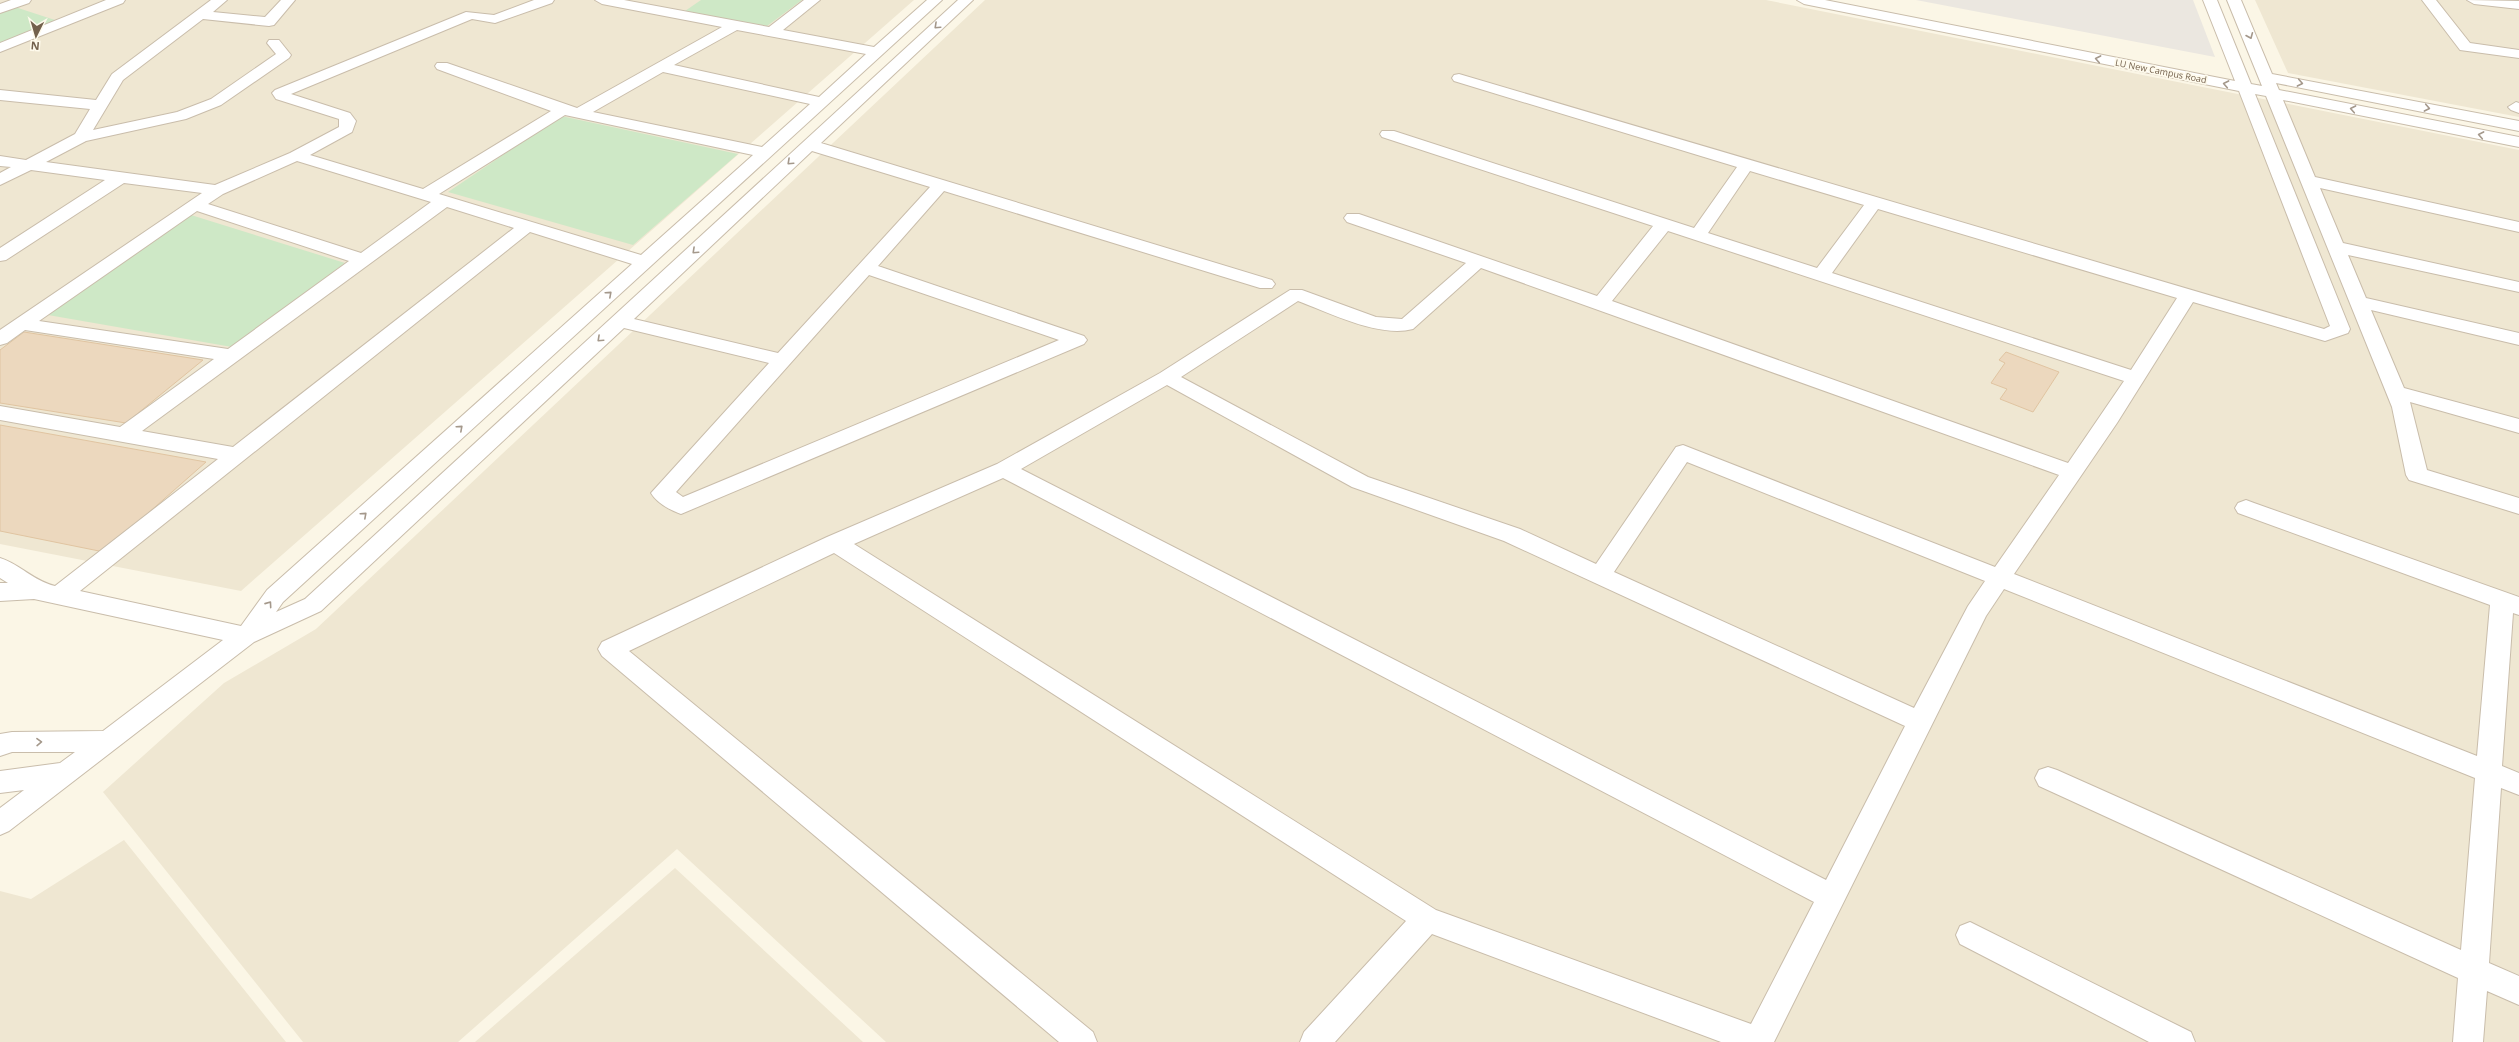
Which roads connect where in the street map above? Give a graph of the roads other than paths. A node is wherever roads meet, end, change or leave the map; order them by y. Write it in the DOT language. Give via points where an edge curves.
graph roads {
  1 [pos="24,0"];
  2 [pos="118,0"];
  3 [pos="220,0"];
  4 [pos="288,0"];
  5 [pos="547,0"];
  6 [pos="602,0"];
  7 [pos="687,0"];
  8 [pos="813,0"];
  9 [pos="935,0"];
  10 [pos="966,0"];
  11 [pos="1804,0"];
  12 [pos="1877,0"];
  13 [pos="2210,0"];
  14 [pos="2234,0"];
  15 [pos="2429,0"];
  16 [pos="2474,0"];
  17 [pos="2519,5"];
  18 [pos="0,9"];
  19 [pos="668,12"];
  20 [pos="203,15"];
  21 [pos="735,25"];
  22 [pos="2007,26"];
  23 [pos="772,32"];
  24 [pos="274,42"];
  25 [pos="0,48"];
  26 [pos="878,52"];
  27 [pos="2519,54"];
  28 [pos="442,66"];
  29 [pos="661,67"];
  30 [pos="2223,68"];
  31 [pos="2238,71"];
  32 [pos="2268,77"];
  33 [pos="1459,78"];
  34 [pos="2245,88"];
  35 [pos="2275,94"];
  36 [pos="0,95"];
  37 [pos="822,102"];
  38 [pos="100,106"];
  39 [pos="563,110"];
  40 [pos="580,114"];
  41 [pos="807,116"];
  42 [pos="833,122"];
  43 [pos="2519,126"];
  44 [pos="1388,134"];
  45 [pos="81,138"];
  46 [pos="2519,142"];
  47 [pos="808,145"];
  48 [pos="766,153"];
  49 [pos="296,156"];
  50 [pos="0,161"];
  51 [pos="29,165"];
  52 [pos="1746,165"];
  53 [pos="121,177"];
  54 [pos="0,180"];
  55 [pos="2310,181"];
  56 [pos="941,185"];
  57 [pos="217,190"];
  58 [pos="426,195"];
  59 [pos="444,201"];
  60 [pos="1874,203"];
  61 [pos="195,205"];
  62 [pos="1353,218"];
  63 [pos="1664,224"];
  64 [pos="527,226"];
  65 [pos="2519,227"];
  66 [pos="1698,235"];
  67 [pos="2337,247"];
  68 [pos="0,256"];
  69 [pos="363,260"];
  70 [pos="1478,261"];
  71 [pos="645,262"];
  72 [pos="866,268"];
  73 [pos="1821,275"];
  74 [pos="1266,284"];
  75 [pos="2519,288"];
  76 [pos="2189,294"];
  77 [pos="2359,302"];
  78 [pos="1601,303"];
  79 [pos="620,321"];
  80 [pos="22,324"];
  81 [pos="0,339"];
  82 [pos="2519,339"];
  83 [pos="232,356"];
  84 [pos="782,360"];
  85 [pos="1168,376"];
  86 [pos="2136,378"];
  87 [pos="2396,392"];
  88 [pos="0,413"];
  89 [pos="2519,426"];
  90 [pos="123,435"];
  91 [pos="237,455"];
  92 [pos="1004,469"];
  93 [pos="2072,472"];
  94 [pos="2519,506"];
  95 [pos="2246,508"];
  96 [pos="835,543"];
  97 [pos="0,566"];
  98 [pos="1600,575"];
  99 [pos="2000,576"];
  100 [pos="34,590"];
  101 [pos="0,592"];
  102 [pos="59,595"];
  103 [pos="2511,603"];
  104 [pos="246,636"];
  105 [pos="1920,722"];
  106 [pos="107,742"];
  107 [pos="0,745"];
  108 [pos="67,772"];
  109 [pos="2489,772"];
  110 [pos="2048,778"];
  111 [pos="0,782"];
  112 [pos="2519,784"];
  113 [pos="0,823"];
  114 [pos="1831,897"];
  115 [pos="1427,919"];
  116 [pos="1970,935"];
  117 [pos="2474,970"];
  118 [pos="2519,991"];
  119 [pos="1758,1041"];
  120 [pos="1082,1042"];
  121 [pos="1315,1042"];
  122 [pos="2180,1042"];
  123 [pos="2468,1042"];
  1 -- 18 [label="street"];
  2 -- 25 [label="street"];
  3 -- 20 [label="street"];
  4 -- 20 [label="street" via="269,22"];
  5 -- 49 [label="street" via="495,19 471,15 280,92 281,96 345,116 348,121 346,129"];
  6 -- 19 [label="street"];
  7 -- 19 [label="street"];
  8 -- 23 [label="street"];
  9 -- 26 [label="street"];
  10 -- 42 [label="street, one-way"];
  34 -- 11 [label="street, LU New Campus Road, one-way"];
  12 -- 22 [label="street"];
  13 -- 31 [label="street"];
  14 -- 32 [label="street, one-way"];
  15 -- 27 [label="street" via="2465,47"];
  16 -- 17 [label="street"];
  19 -- 21 [label="street"];
  20 -- 38 [label="street" via="116,77"];
  21 -- 23 [label="street"];
  21 -- 29 [label="street"];
  23 -- 26 [label="street"];
  24 -- 45 [label="street" via="284,55 216,102 181,116"];
  26 -- 37 [label="street"];
  28 -- 39 [label="street"];
  29 -- 37 [label="street"];
  29 -- 40 [label="street"];
  30 -- 31 [label="street"];
  31 -- 32 [label="street"];
  31 -- 34 [label="street"];
  32 -- 35 [label="street"];
  32 -- 43 [label="street, one-way"];
  33 -- 52 [label="street"];
  34 -- 35 [label="street, LU New Campus Road"];
  34 -- 76 [label="street" via="2340,328 2325,335"];
  46 -- 35 [label="street, LU New Campus Road, one-way"];
  35 -- 55 [label="street"];
  36 -- 38 [label="street"];
  37 -- 41 [label="street"];
  38 -- 45 [label="street"];
  39 -- 40 [label="street"];
  39 -- 58 [label="street"];
  40 -- 48 [label="street"];
  41 -- 42 [label="street"];
  41 -- 48 [label="street"];
  42 -- 47 [label="street"];
  44 -- 63 [label="street"];
  45 -- 51 [label="street"];
  47 -- 56 [label="street"];
  47 -- 79 [label="street, one-way"];
  48 -- 71 [label="street"];
  49 -- 57 [label="street"];
  49 -- 58 [label="street"];
  50 -- 51 [label="street"];
  51 -- 53 [label="street"];
  51 -- 54 [label="street"];
  52 -- 60 [label="street"];
  52 -- 66 [label="street"];
  53 -- 57 [label="street"];
  53 -- 68 [label="street"];
  55 -- 65 [label="street"];
  55 -- 67 [label="street"];
  56 -- 72 [label="street"];
  56 -- 74 [label="street"];
  57 -- 61 [label="street"];
  58 -- 59 [label="street"];
  59 -- 64 [label="street"];
  59 -- 69 [label="street"];
  60 -- 73 [label="street"];
  60 -- 76 [label="street"];
  61 -- 69 [label="street"];
  61 -- 80 [label="street"];
  62 -- 70 [label="street"];
  63 -- 66 [label="street"];
  63 -- 78 [label="street"];
  64 -- 71 [label="street"];
  64 -- 91 [label="street"];
  66 -- 73 [label="street"];
  67 -- 75 [label="street"];
  67 -- 77 [label="street"];
  69 -- 83 [label="street"];
  70 -- 78 [label="street"];
  70 -- 85 [label="street" via="1406,325 1372,322 1296,294"];
  104 -- 71 [label="street, one-way" via="275,596"];
  72 -- 84 [label="street"];
  72 -- 84 [label="street" via="1077,340 681,506 662,494"];
  73 -- 86 [label="street"];
  76 -- 86 [label="street"];
  77 -- 82 [label="street"];
  77 -- 87 [label="street"];
  78 -- 93 [label="street"];
  79 -- 84 [label="street"];
  79 -- 104 [label="street, one-way" via="313,605"];
  80 -- 81 [label="street"];
  80 -- 83 [label="street"];
  83 -- 90 [label="street"];
  85 -- 92 [label="street"];
  85 -- 98 [label="street" via="1360,482 1512,535"];
  86 -- 93 [label="street"];
  87 -- 89 [label="street"];
  87 -- 94 [label="street" via="2402,407 2417,475"];
  88 -- 90 [label="street"];
  90 -- 91 [label="street"];
  91 -- 102 [label="street"];
  92 -- 96 [label="street"];
  92 -- 114 [label="street"];
  93 -- 99 [label="street"];
  95 -- 103 [label="street"];
  96 -- 115 [label="street"];
  96 -- 120 [label="street" via="610,649"];
  97 -- 100 [label="street"];
  98 -- 99 [label="street" via="1683,452"];
  98 -- 105 [label="street"];
  99 -- 105 [label="street" via="1976,612"];
  99 -- 109 [label="street"];
  100 -- 101 [label="street"];
  100 -- 102 [label="street"];
  102 -- 104 [label="street"];
  103 -- 109 [label="street"];
  104 -- 106 [label="street"];
  105 -- 114 [label="street"];
  107 -- 106 [label="street, one-way" via="12,742"];
  106 -- 108 [label="street"];
  108 -- 111 [label="street"];
  108 -- 113 [label="street"];
  109 -- 112 [label="street"];
  109 -- 117 [label="street"];
  110 -- 117 [label="street"];
  114 -- 119 [label="street"];
  115 -- 119 [label="street"];
  115 -- 121 [label="street"];
  116 -- 122 [label="street"];
  117 -- 118 [label="street"];
  117 -- 123 [label="street"];
}
